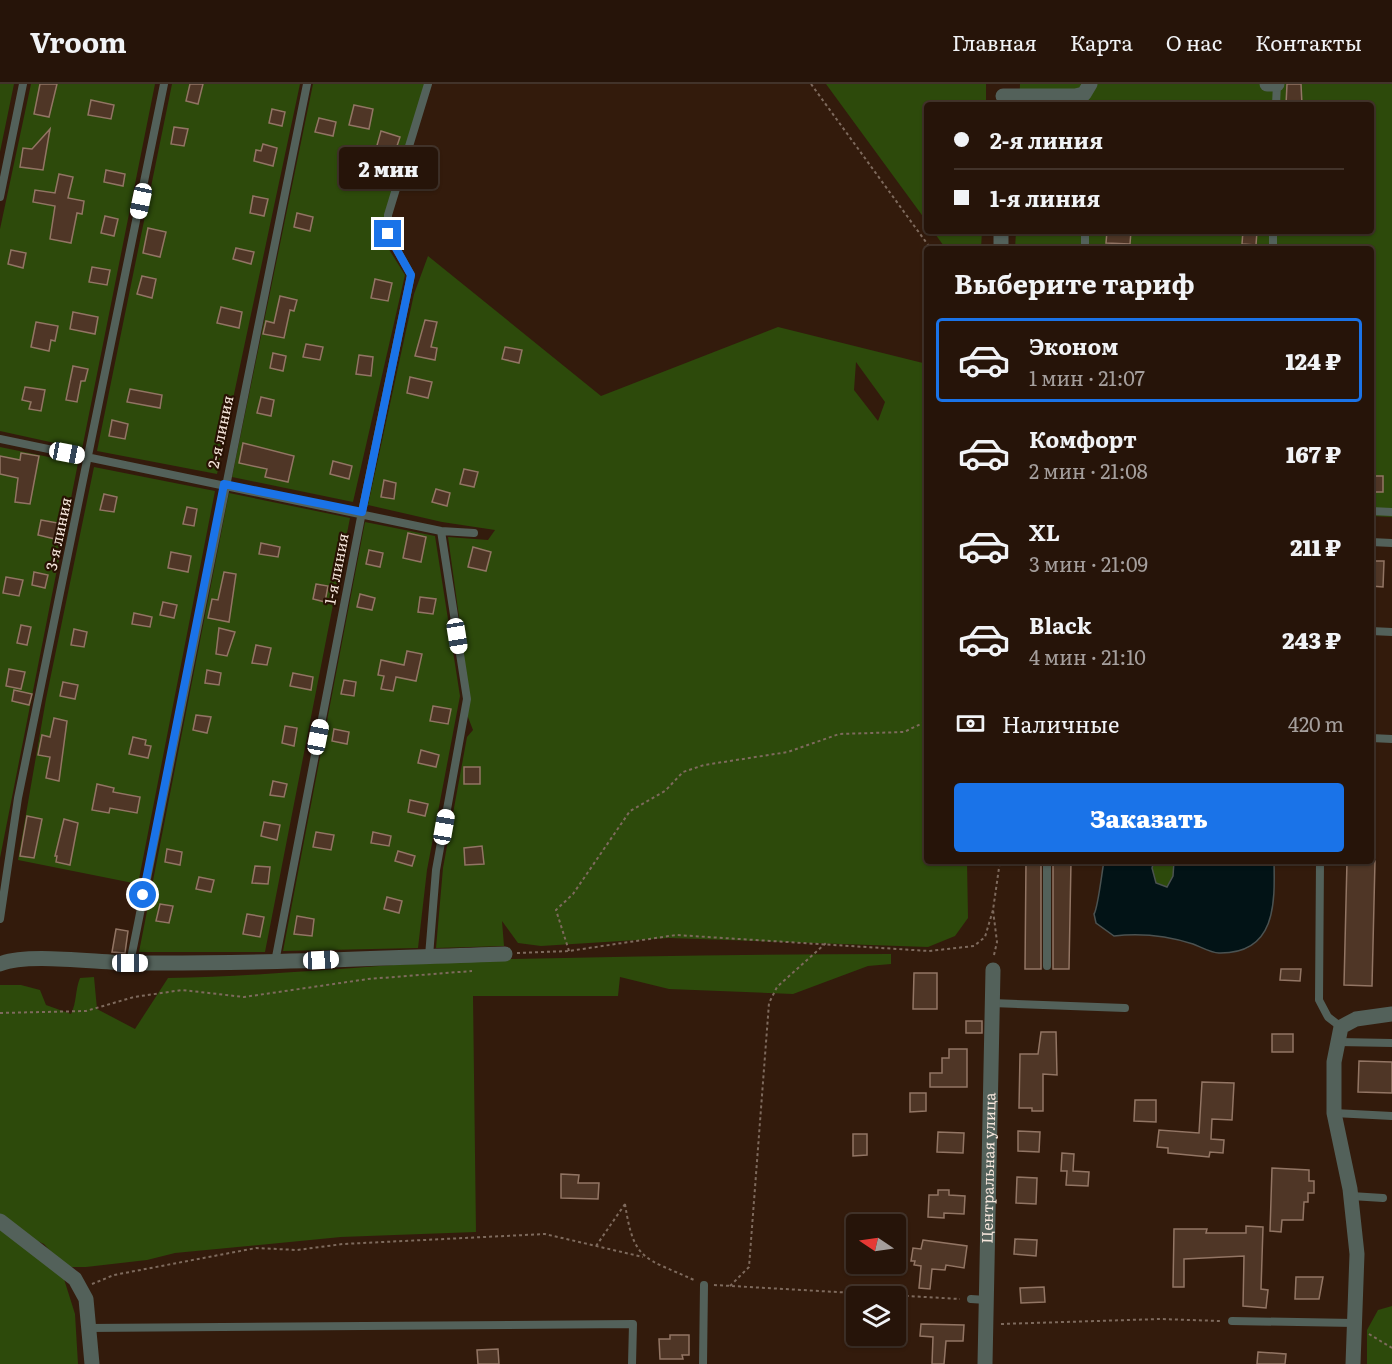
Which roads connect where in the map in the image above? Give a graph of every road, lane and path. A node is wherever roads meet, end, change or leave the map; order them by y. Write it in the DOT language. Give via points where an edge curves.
graph roads {
  1 [pos="23,84"];
  2 [pos="164,84"];
  3 [pos="307,84"];
  4 [pos="428,84"];
  5 [pos="811,84"];
  6 [pos="1267,84"];
  7 [pos="1277,84"];
  8 [pos="1086,94"];
  9 [pos="1003,95"];
  10 [pos="1276,102"];
  11 [pos="0,197"];
  12 [pos="929,246"];
  13 [pos="0,439"];
  14 [pos="89,457"];
  15 [pos="224,484"];
  16 [pos="1374,511"];
  17 [pos="362,512"];
  18 [pos="1392,512"];
  19 [pos="441,531"];
  20 [pos="474,533"];
  21 [pos="1374,542"];
  22 [pos="1392,543"];
  23 [pos="1374,632"];
  24 [pos="1392,632"];
  25 [pos="924,722"];
  26 [pos="1374,738"];
  27 [pos="1392,739"];
  28 [pos="1000,864"];
  29 [pos="1047,864"];
  30 [pos="1320,864"];
  31 [pos="993,910"];
  32 [pos="0,919"];
  33 [pos="826,943"];
  34 [pos="569,951"];
  35 [pos="513,955"];
  36 [pos="429,957"];
  37 [pos="275,962"];
  38 [pos="130,963"];
  39 [pos="0,964"];
  40 [pos="1047,966"];
  41 [pos="479,970"];
  42 [pos="993,970"];
  43 [pos="992,1003"];
  44 [pos="1125,1008"];
  45 [pos="0,1012"];
  46 [pos="1392,1014"];
  47 [pos="1340,1034"];
  48 [pos="1392,1043"];
  49 [pos="1334,1113"];
  50 [pos="1392,1116"];
  51 [pos="1350,1192"];
  52 [pos="1383,1197"];
  53 [pos="0,1221"];
  54 [pos="596,1246"];
  55 [pos="643,1257"];
  56 [pos="704,1285"];
  57 [pos="730,1286"];
  58 [pos="80,1288"];
  59 [pos="979,1300"];
  60 [pos="1232,1321"];
  61 [pos="1354,1323"];
  62 [pos="985,1324"];
  63 [pos="87,1328"];
  64 [pos="1392,1348"];
  65 [pos="92,1364"];
  66 [pos="632,1364"];
  67 [pos="703,1364"];
  68 [pos="985,1364"];
  69 [pos="1353,1364"];
  1 -- 11 [label="lane"];
  2 -- 14 [label="lane, 3-я линия"];
  3 -- 15 [label="lane, 2-я линия"];
  4 -- 17 [label="lane, 1-я линия" via="388,215 388,234 411,275"];
  5 -- 12 [label="path"];
  6 -- 7 [label="street"];
  7 -- 10 [label="lane"];
  8 -- 9 [label="street"];
  13 -- 14 [label="lane"];
  14 -- 15 [label="lane"];
  14 -- 32 [label="lane, 3-я линия" via="18,798"];
  15 -- 17 [label="lane"];
  15 -- 38 [label="lane, 2-я линия"];
  16 -- 18 [label="lane"];
  17 -- 19 [label="lane"];
  17 -- 37 [label="lane, 1-я линия"];
  19 -- 20 [label="lane"];
  19 -- 36 [label="lane" via="466,699 436,870"];
  21 -- 22 [label="lane"];
  23 -- 24 [label="lane"];
  25 -- 34 [label="path" via="904,732 839,734 788,752 683,771 665,791 630,811 573,894 556,910"];
  26 -- 27 [label="lane"];
  28 -- 31 [label="path"];
  29 -- 40 [label="lane"];
  30 -- 47 [label="lane" via="1319,1000"];
  31 -- 33 [label="path" via="985,937 974,946 929,951"];
  31 -- 42 [label="path" via="998,942"];
  33 -- 34 [label="path" via="676,935"];
  33 -- 57 [label="path" via="777,987 769,1003 749,1267"];
  34 -- 35 [label="path"];
  35 -- 36 [label="street"];
  36 -- 37 [label="street"];
  37 -- 38 [label="street"];
  38 -- 39 [label="street" via="27,960"];
  41 -- 45 [label="path" via="368,979 244,997 182,990 134,997 86,1011"];
  42 -- 43 [label="street, Центральная улица"];
  43 -- 44 [label="lane"];
  43 -- 59 [label="street, Центральная улица"];
  46 -- 47 [label="street" via="1356,1019"];
  47 -- 48 [label="lane"];
  47 -- 49 [label="street" via="1334,1062"];
  49 -- 50 [label="lane"];
  49 -- 51 [label="street"];
  51 -- 52 [label="lane"];
  51 -- 61 [label="street" via="1357,1254"];
  53 -- 58 [label="street" via="75,1279"];
  54 -- 55 [label="path"];
  54 -- 55 [label="path" via="625,1204 630,1236"];
  54 -- 58 [label="path" via="545,1234 297,1250 256,1248 114,1275"];
  55 -- 56 [label="path"];
  56 -- 57 [label="path"];
  56 -- 67 [label="lane"];
  57 -- 59 [label="path"];
  58 -- 63 [label="street" via="86,1299"];
  59 -- 62 [label="street, Центральная улица"];
  60 -- 61 [label="lane"];
  60 -- 62 [label="path"];
  61 -- 64 [label="path"];
  61 -- 69 [label="street"];
  62 -- 68 [label="street, Центральная улица"];
  63 -- 65 [label="street"];
  63 -- 66 [label="lane" via="633,1324"];
}
